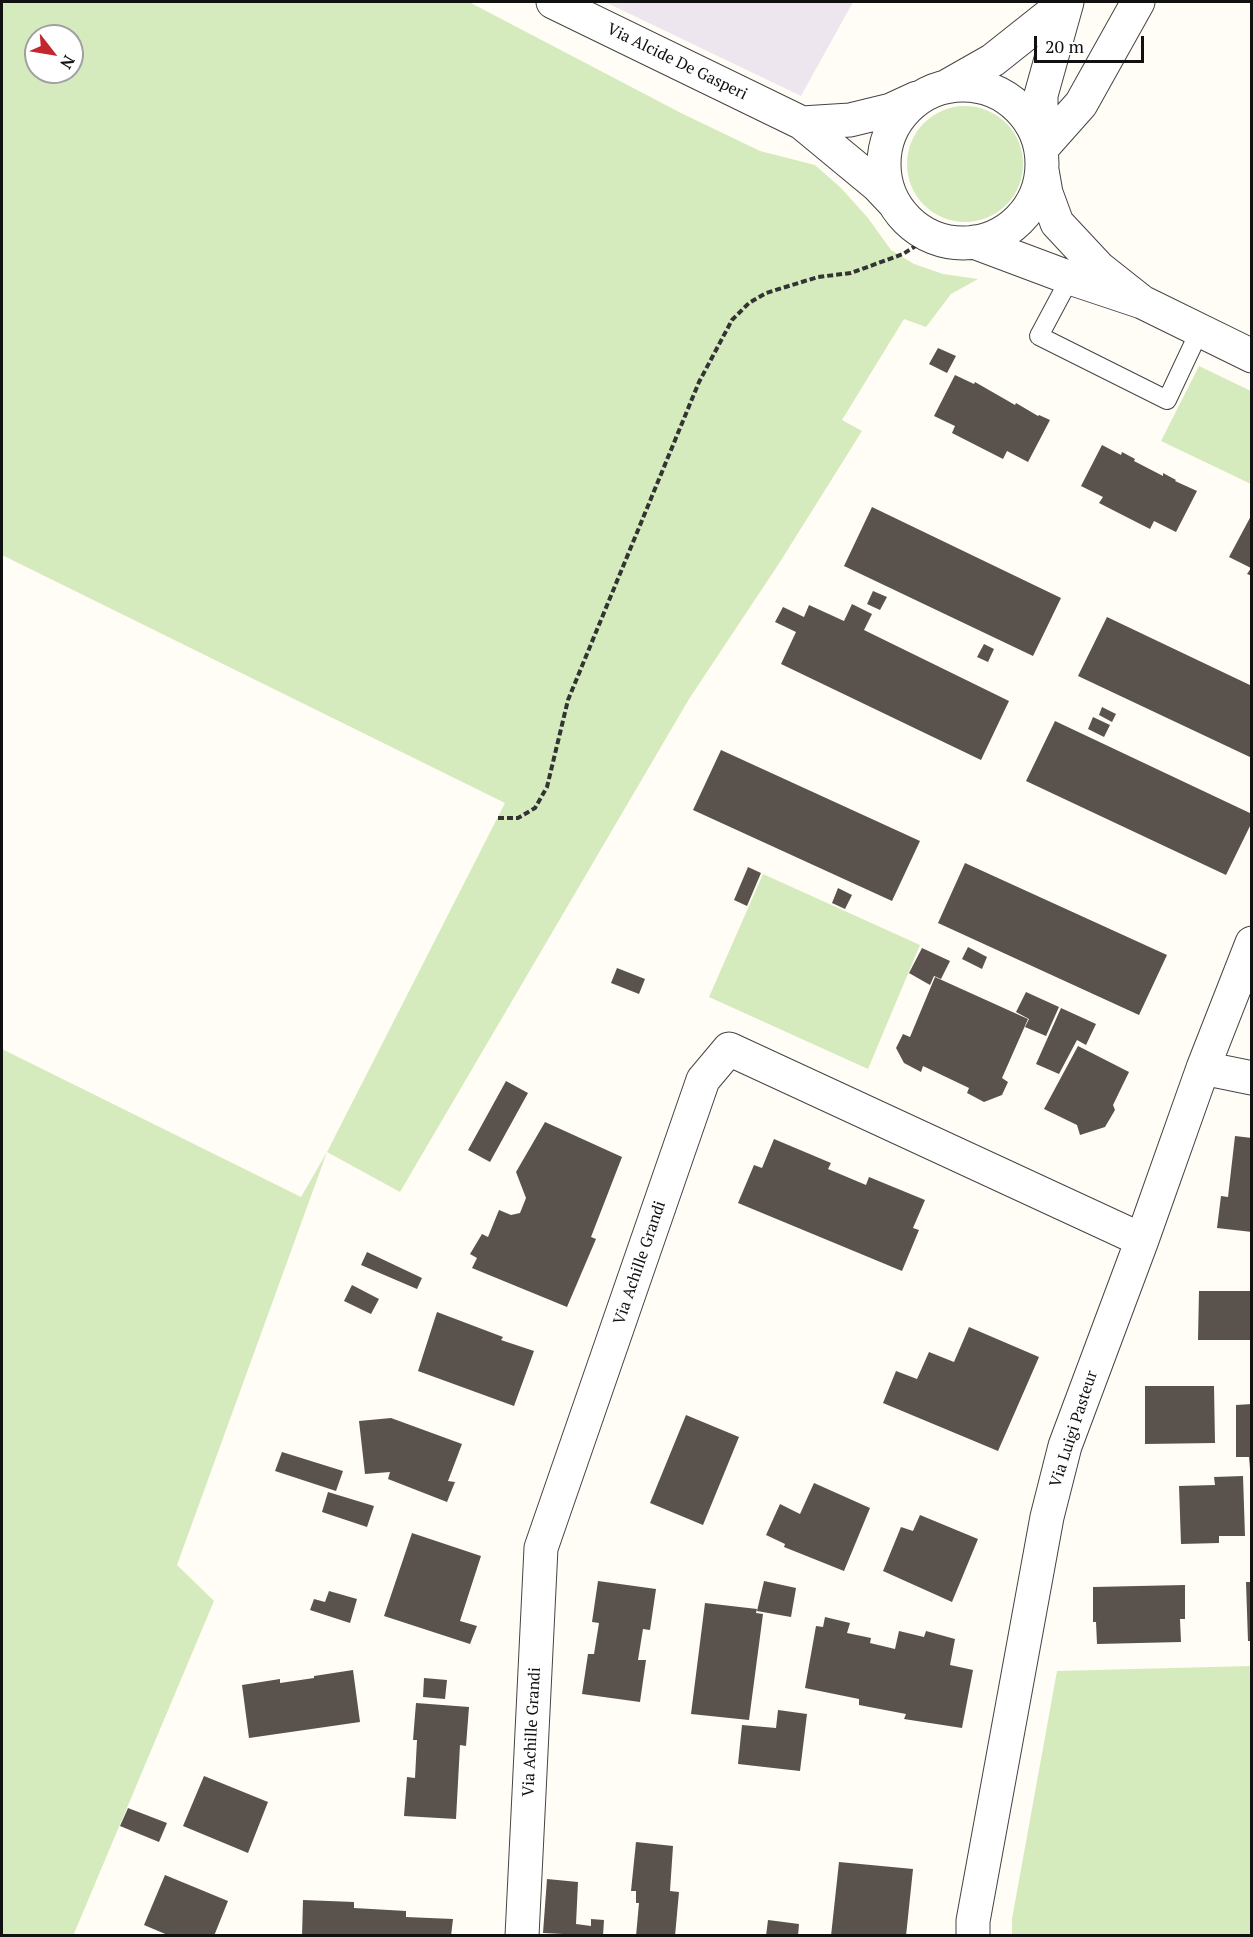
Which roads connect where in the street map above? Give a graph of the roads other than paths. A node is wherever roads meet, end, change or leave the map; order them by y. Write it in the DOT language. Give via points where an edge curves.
graph roads {
  1 [pos="553,2"];
  2 [pos="1066,2"];
  3 [pos="1138,2"];
  4 [pos="937,90"];
  5 [pos="802,123"];
  6 [pos="1042,159"];
  7 [pos="895,204"];
  8 [pos="974,242"];
  9 [pos="1070,278"];
  10 [pos="1142,302"];
  11 [pos="1199,332"];
  12 [pos="1251,356"];
  13 [pos="1251,943"];
  14 [pos="1203,1068"];
  15 [pos="1251,1078"];
  16 [pos="1142,1240"];
  17 [pos="522,1935"];
  18 [pos="973,1935"];
  1 -- 5 [label="street, Via Alcide De Gasperi"];
  2 -- 4 [label="street" via="993,60"];
  2 -- 6 [label="street" via="1041,95"];
  3 -- 6 [label="street" via="1081,104"];
  4 -- 5 [label="street, Via Alcide De Gasperi" via="891,110 850,120"];
  4 -- 6 [label="street" via="975,85 1000,93 1019,107 1033,126"];
  4 -- 7 [label="street" via="904,111 890,133 884,158 886,182"];
  5 -- 7 [label="street, Via Alcide De Gasperi"];
  6 -- 8 [label="street" via="1038,190 1028,209 1014,225"];
  6 -- 10 [label="street" via="1046,193 1057,223 1099,268"];
  7 -- 8 [label="street" via="911,223 931,236 952,242"];
  8 -- 9 [label="street"];
  9 -- 10 [label="street"];
  9 -- 11 [label="lane" via="1039,336 1167,400"];
  10 -- 11 [label="street"];
  11 -- 12 [label="street"];
  13 -- 14 [label="street, Via Luigi Pasteur"];
  14 -- 15 [label="street"];
  14 -- 16 [label="street, Via Luigi Pasteur"];
  16 -- 17 [label="street, Via Achille Grandi" via="729,1049 703,1080 541,1548"];
  16 -- 18 [label="street, Via Luigi Pasteur" via="1065,1446 1047,1517"];
}
